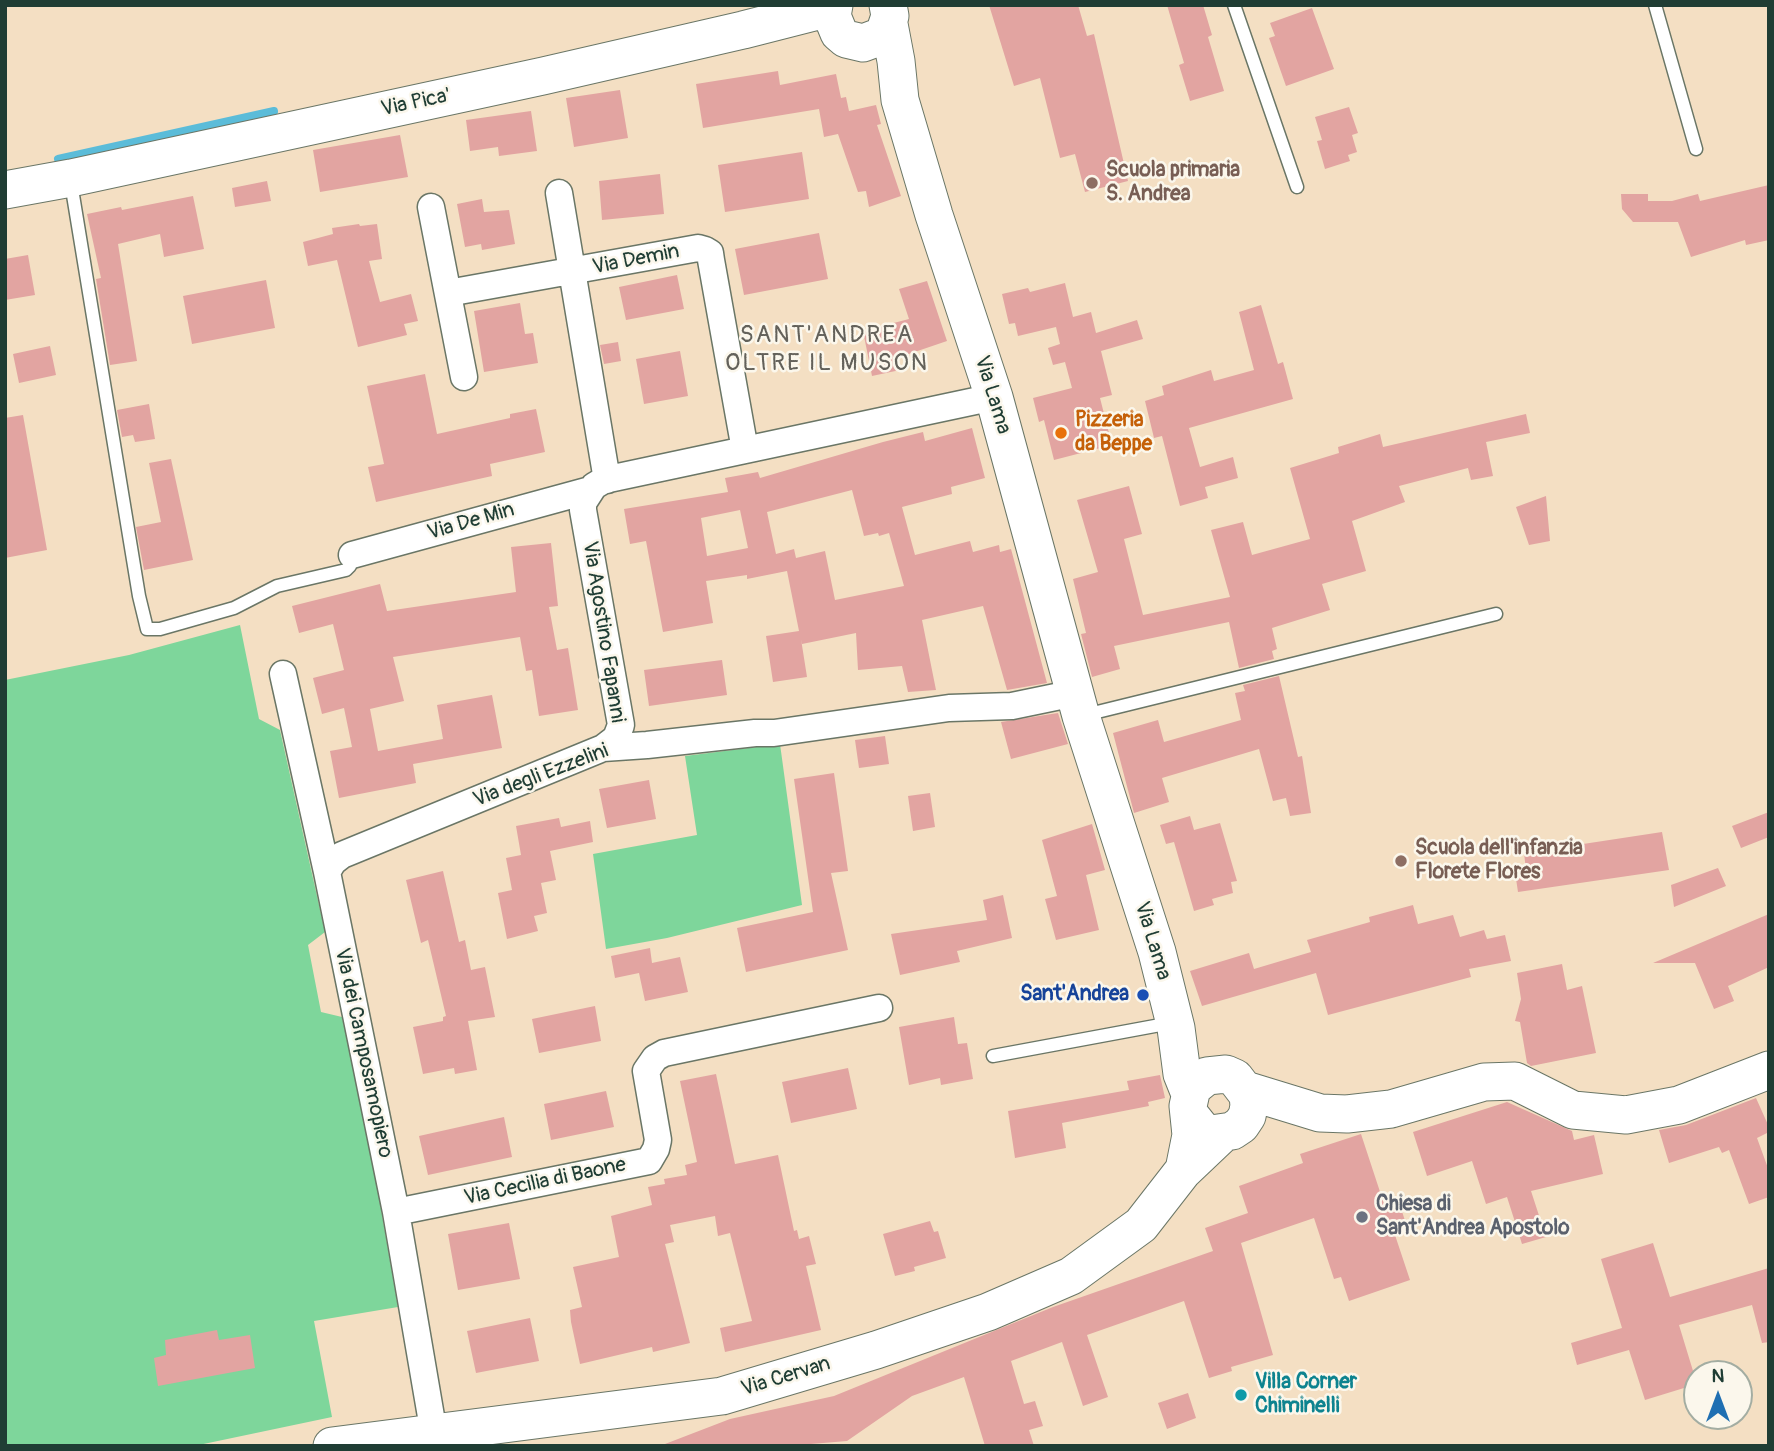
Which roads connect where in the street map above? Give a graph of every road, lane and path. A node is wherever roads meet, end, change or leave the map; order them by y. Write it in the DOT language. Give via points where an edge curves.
graph roads {
  1 [pos="1234,5"];
  2 [pos="1655,5"];
  3 [pos="889,10"];
  4 [pos="840,22"];
  5 [pos="900,100"];
  6 [pos="1696,149"];
  7 [pos="71,178"];
  8 [pos="1297,187"];
  9 [pos="5,190"];
  10 [pos="559,193"];
  11 [pos="431,206"];
  12 [pos="572,272"];
  13 [pos="447,293"];
  14 [pos="464,377"];
  15 [pos="994,397"];
  16 [pos="745,450"];
  17 [pos="593,493"];
  18 [pos="352,555"];
  19 [pos="1496,614"];
  20 [pos="283,674"];
  21 [pos="1078,705"];
  22 [pos="603,748"];
  23 [pos="327,872"];
  24 [pos="879,1008"];
  25 [pos="1176,1025"];
  26 [pos="993,1056"];
  27 [pos="1765,1080"];
  28 [pos="1190,1105"];
  29 [pos="1233,1106"];
  30 [pos="1184,1170"];
  31 [pos="396,1212"];
  32 [pos="434,1434"];
  33 [pos="332,1446"];
  1 -- 8 [label="lane"];
  2 -- 6 [label="lane"];
  3 -- 4 [label="street" via="879,37 871,42"];
  3 -- 5 [label="street, Via Lama"];
  4 -- 5 [label="street, Via Lama"];
  4 -- 7 [label="street, Via Pica'" via="824,29 760,26"];
  5 -- 15 [label="street, Via Lama"];
  7 -- 9 [label="street, Via Pica'"];
  7 -- 18 [label="lane" via="147,629 234,608 276,586 346,570"];
  10 -- 12 [label="street, Via Agostino Fapanni"];
  11 -- 13 [label="street"];
  12 -- 13 [label="street"];
  12 -- 16 [label="street, Via Demin" via="698,248 710,253"];
  12 -- 17 [label="street, Via Agostino Fapanni"];
  13 -- 14 [label="street"];
  15 -- 16 [label="street"];
  15 -- 21 [label="street, Via Lama"];
  16 -- 17 [label="street"];
  17 -- 18 [label="street, Via De Min"];
  17 -- 22 [label="street, Via Agostino Fapanni" via="621,725 616,738"];
  19 -- 21 [label="lane"];
  20 -- 23 [label="street, Via dei Camposamopiero"];
  21 -- 22 [label="street, Via degli Ezzelini" via="949,708 774,733"];
  21 -- 25 [label="street, Via Lama"];
  22 -- 23 [label="street, Via degli Ezzelini" via="342,855"];
  23 -- 31 [label="street, Via dei Camposamopiero"];
  24 -- 31 [label="street, Via Cecilia di Baone" via="655,1058 646,1071 658,1140 649,1161"];
  25 -- 26 [label="lane"];
  25 -- 28 [label="street, Via Lama"];
  25 -- 29 [label="street" via="1205,1051"];
  27 -- 29 [label="street" via="1626,1115 1573,1110 1515,1081 1484,1082 1391,1109 1347,1114"];
  28 -- 29 [label="street" via="1202,1130 1212,1134"];
  28 -- 29 [label="street" via="1199,1081 1207,1076"];
  28 -- 30 [label="street, Via Lama" via="1191,1135"];
  29 -- 30 [label="street, Via Cervan"];
  30 -- 32 [label="street, Via Cervan" via="1141,1225 1071,1276 988,1312 724,1402 600,1410"];
  31 -- 32 [label="street, Via dei Camposamopiero"];
  32 -- 33 [label="street, Via Cervan"];
}
